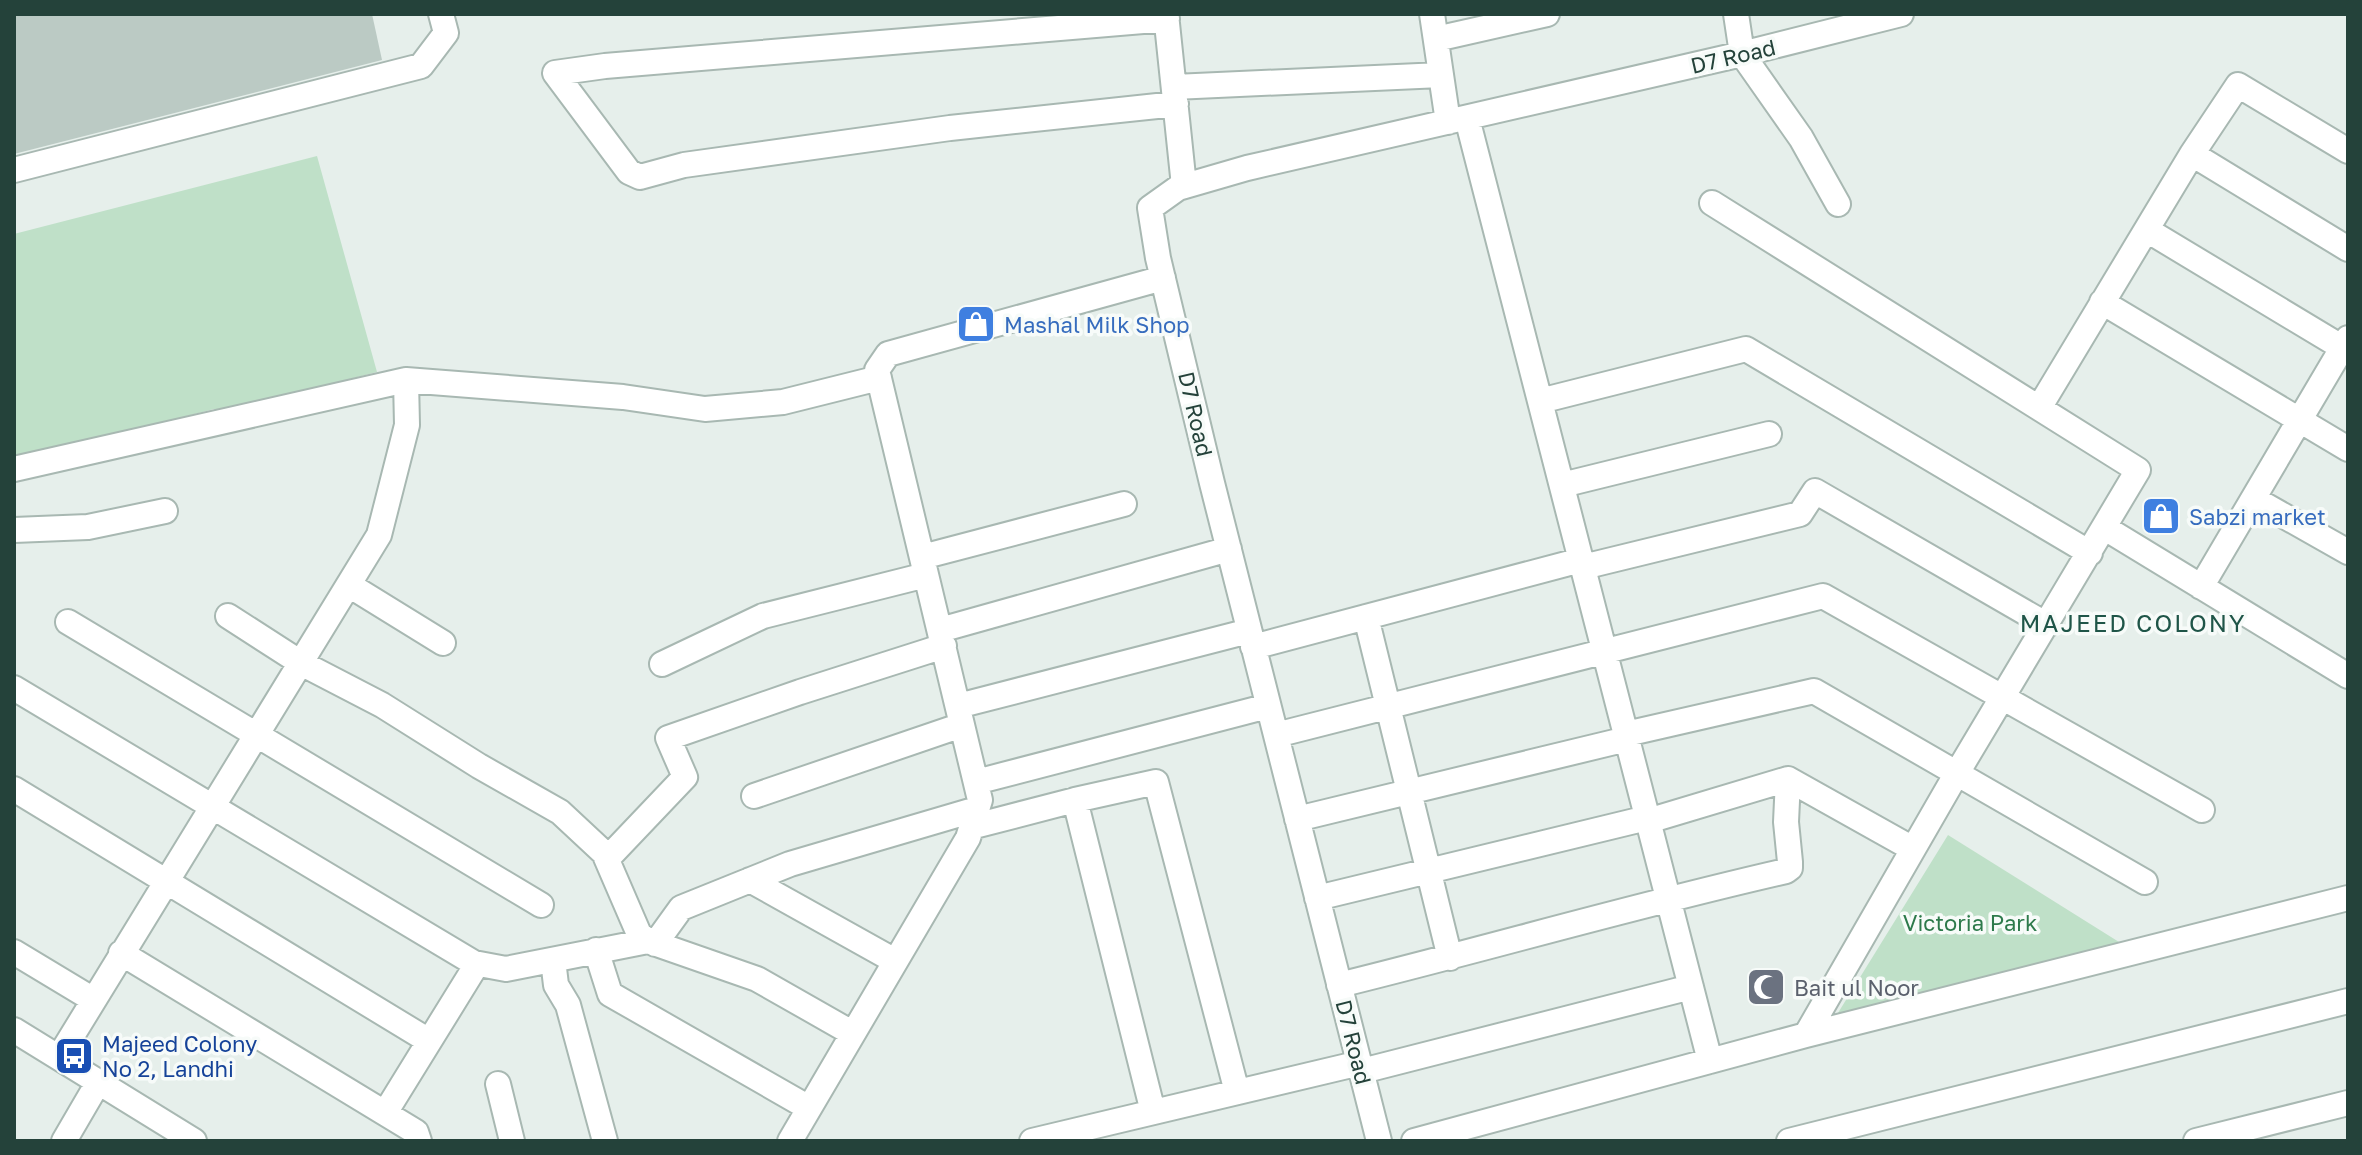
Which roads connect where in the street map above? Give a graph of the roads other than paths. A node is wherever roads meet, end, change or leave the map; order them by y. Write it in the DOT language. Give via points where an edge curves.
graph roads {
  1 [pos="441,14"];
  2 [pos="1432,14"];
  3 [pos="1547,14"];
  4 [pos="1736,14"];
  5 [pos="1901,14"];
  6 [pos="1167,17"];
  7 [pos="1436,39"];
  8 [pos="1742,54"];
  9 [pos="1441,75"];
  10 [pos="1175,96"];
  11 [pos="1458,120"];
  12 [pos="2348,151"];
  13 [pos="2192,154"];
  14 [pos="14,170"];
  15 [pos="1184,186"];
  16 [pos="1712,203"];
  17 [pos="1838,204"];
  18 [pos="2147,230"];
  19 [pos="2348,249"];
  20 [pos="1163,278"];
  21 [pos="2102,302"];
  22 [pos="2346,346"];
  23 [pos="879,378"];
  24 [pos="406,380"];
  25 [pos="1540,401"];
  26 [pos="2039,408"];
  27 [pos="2299,421"];
  28 [pos="1769,434"];
  29 [pos="2348,449"];
  30 [pos="14,469"];
  31 [pos="1562,485"];
  32 [pos="2254,499"];
  33 [pos="1124,504"];
  34 [pos="165,511"];
  35 [pos="2105,528"];
  36 [pos="14,530"];
  37 [pos="1229,549"];
  38 [pos="2348,552"];
  39 [pos="2090,553"];
  40 [pos="1582,564"];
  41 [pos="924,566"];
  42 [pos="349,585"];
  43 [pos="2201,587"];
  44 [pos="228,616"];
  45 [pos="1366,617"];
  46 [pos="68,622"];
  47 [pos="2047,625"];
  48 [pos="942,638"];
  49 [pos="1251,639"];
  50 [pos="443,643"];
  51 [pos="1605,652"];
  52 [pos="301,663"];
  53 [pos="662,664"];
  54 [pos="2348,676"];
  55 [pos="14,688"];
  56 [pos="2003,698"];
  57 [pos="1268,706"];
  58 [pos="1387,707"];
  59 [pos="960,715"];
  60 [pos="257,735"];
  61 [pos="1276,735"];
  62 [pos="1626,736"];
  63 [pos="1957,773"];
  64 [pos="1788,779"];
  65 [pos="976,782"];
  66 [pos="14,789"];
  67 [pos="1408,792"];
  68 [pos="754,796"];
  69 [pos="1075,800"];
  70 [pos="212,807"];
  71 [pos="2202,810"];
  72 [pos="974,818"];
  73 [pos="1297,819"];
  74 [pos="1648,819"];
  75 [pos="1913,849"];
  76 [pos="607,859"];
  77 [pos="1427,872"];
  78 [pos="166,880"];
  79 [pos="750,880"];
  80 [pos="2145,882"];
  81 [pos="1317,898"];
  82 [pos="1668,898"];
  83 [pos="2348,898"];
  84 [pos="541,905"];
  85 [pos="651,942"];
  86 [pos="596,950"];
  87 [pos="14,952"];
  88 [pos="121,953"];
  89 [pos="1450,958"];
  90 [pos="553,960"];
  91 [pos="895,961"];
  92 [pos="477,964"];
  93 [pos="1339,985"];
  94 [pos="1691,987"];
  95 [pos="92,999"];
  96 [pos="2348,1002"];
  97 [pos="14,1030"];
  98 [pos="852,1033"];
  99 [pos="1806,1035"];
  100 [pos="429,1041"];
  101 [pos="59,1057"];
  102 [pos="1710,1061"];
  103 [pos="1361,1067"];
  104 [pos="99,1081"];
  105 [pos="498,1084"];
  106 [pos="1237,1092"];
  107 [pos="2348,1103"];
  108 [pos="809,1108"];
  109 [pos="1153,1112"];
  110 [pos="385,1113"];
  111 [pos="1048,1139"];
  112 [pos="64,1141"];
  113 [pos="194,1141"];
  114 [pos="419,1141"];
  115 [pos="512,1141"];
  116 [pos="605,1141"];
  117 [pos="790,1141"];
  118 [pos="1379,1141"];
  119 [pos="1414,1141"];
  120 [pos="1789,1141"];
  121 [pos="2196,1141"];
  1 -- 14 [label="street" via="446,33 421,66"];
  2 -- 7 [label="street"];
  3 -- 7 [label="street"];
  4 -- 8 [label="street"];
  5 -- 8 [label="street, D7 Road"];
  6 -- 10 [label="street"];
  6 -- 10 [label="street" via="555,73 629,172 640,177 684,165"];
  7 -- 9 [label="street"];
  8 -- 11 [label="street, D7 Road"];
  8 -- 17 [label="street" via="1801,138"];
  9 -- 10 [label="street"];
  9 -- 11 [label="street"];
  10 -- 15 [label="street"];
  11 -- 15 [label="street, D7 Road"];
  11 -- 25 [label="street"];
  12 -- 13 [label="street" via="2238,85"];
  13 -- 18 [label="street"];
  13 -- 19 [label="street"];
  15 -- 20 [label="street, D7 Road" via="1150,208"];
  16 -- 26 [label="street"];
  18 -- 21 [label="street"];
  18 -- 22 [label="street"];
  20 -- 23 [label="street" via="888,354 877,370"];
  20 -- 37 [label="street, D7 Road"];
  21 -- 26 [label="street"];
  21 -- 27 [label="street"];
  22 -- 27 [label="street"];
  23 -- 24 [label="street" via="783,402 705,409 623,397"];
  23 -- 41 [label="street"];
  24 -- 30 [label="street"];
  24 -- 42 [label="street" via="407,425 379,535"];
  25 -- 31 [label="street"];
  25 -- 39 [label="street" via="1746,349"];
  26 -- 35 [label="street" via="2138,470"];
  27 -- 29 [label="street"];
  27 -- 32 [label="street"];
  28 -- 31 [label="street"];
  31 -- 40 [label="street"];
  32 -- 38 [label="street"];
  32 -- 43 [label="street"];
  33 -- 41 [label="street"];
  34 -- 36 [label="street" via="88,527"];
  35 -- 39 [label="street"];
  35 -- 43 [label="street"];
  37 -- 48 [label="street"];
  37 -- 49 [label="street, D7 Road"];
  39 -- 47 [label="street"];
  40 -- 45 [label="street"];
  40 -- 47 [label="street" via="1800,514 1815,491"];
  40 -- 51 [label="street"];
  41 -- 48 [label="street"];
  41 -- 53 [label="street" via="763,616"];
  42 -- 50 [label="street"];
  42 -- 52 [label="street"];
  43 -- 54 [label="street"];
  44 -- 52 [label="street"];
  45 -- 49 [label="street"];
  45 -- 58 [label="street"];
  46 -- 60 [label="street"];
  47 -- 56 [label="street"];
  48 -- 59 [label="street"];
  48 -- 76 [label="street" via="668,738 685,777"];
  49 -- 57 [label="street, D7 Road"];
  49 -- 59 [label="street"];
  51 -- 56 [label="street" via="1823,596"];
  51 -- 58 [label="street"];
  51 -- 62 [label="street"];
  52 -- 60 [label="street"];
  52 -- 76 [label="street" via="560,812"];
  55 -- 70 [label="street"];
  56 -- 63 [label="street"];
  56 -- 71 [label="street"];
  57 -- 61 [label="street, D7 Road"];
  57 -- 65 [label="street"];
  58 -- 61 [label="street"];
  58 -- 67 [label="street"];
  59 -- 65 [label="street"];
  59 -- 68 [label="street"];
  60 -- 70 [label="street"];
  60 -- 84 [label="street"];
  61 -- 73 [label="street, D7 Road"];
  62 -- 63 [label="street" via="1814,691"];
  62 -- 67 [label="street"];
  62 -- 74 [label="street"];
  63 -- 75 [label="street"];
  63 -- 80 [label="street"];
  64 -- 74 [label="street"];
  64 -- 75 [label="street"];
  64 -- 82 [label="street" via="1790,868"];
  65 -- 72 [label="street" via="980,800"];
  66 -- 78 [label="street"];
  67 -- 73 [label="street"];
  67 -- 77 [label="street"];
  69 -- 72 [label="street"];
  69 -- 106 [label="street" via="1156,782"];
  69 -- 109 [label="street"];
  70 -- 78 [label="street"];
  70 -- 92 [label="street"];
  72 -- 79 [label="street" via="790,864"];
  72 -- 91 [label="street" via="968,838"];
  73 -- 81 [label="street, D7 Road"];
  74 -- 77 [label="street"];
  74 -- 82 [label="street"];
  75 -- 99 [label="street"];
  76 -- 85 [label="street" via="639,934"];
  77 -- 81 [label="street"];
  77 -- 89 [label="street"];
  78 -- 88 [label="street"];
  78 -- 100 [label="street"];
  79 -- 85 [label="street" via="681,908"];
  79 -- 91 [label="street"];
  81 -- 93 [label="street, D7 Road"];
  82 -- 89 [label="street"];
  82 -- 94 [label="street"];
  83 -- 99 [label="street"];
  85 -- 86 [label="street"];
  85 -- 98 [label="street" via="757,979"];
  86 -- 90 [label="street"];
  86 -- 108 [label="street" via="610,994"];
  87 -- 95 [label="street"];
  88 -- 95 [label="street"];
  88 -- 110 [label="street"];
  89 -- 93 [label="street"];
  90 -- 92 [label="street" via="506,969"];
  90 -- 116 [label="street" via="556,985 568,1005"];
  91 -- 98 [label="street"];
  92 -- 100 [label="street"];
  93 -- 103 [label="street, D7 Road"];
  94 -- 102 [label="street"];
  94 -- 103 [label="street"];
  95 -- 101 [label="street"];
  96 -- 120 [label="street"];
  97 -- 101 [label="street"];
  98 -- 108 [label="street"];
  99 -- 102 [label="street"];
  100 -- 110 [label="street"];
  101 -- 104 [label="street"];
  102 -- 119 [label="street"];
  103 -- 106 [label="street"];
  103 -- 118 [label="street, D7 Road"];
  104 -- 112 [label="street"];
  104 -- 113 [label="street"];
  105 -- 115 [label="street"];
  106 -- 109 [label="street"];
  107 -- 121 [label="street"];
  108 -- 117 [label="street"];
  109 -- 111 [label="street"];
  110 -- 114 [label="street" via="416,1132"];
}
